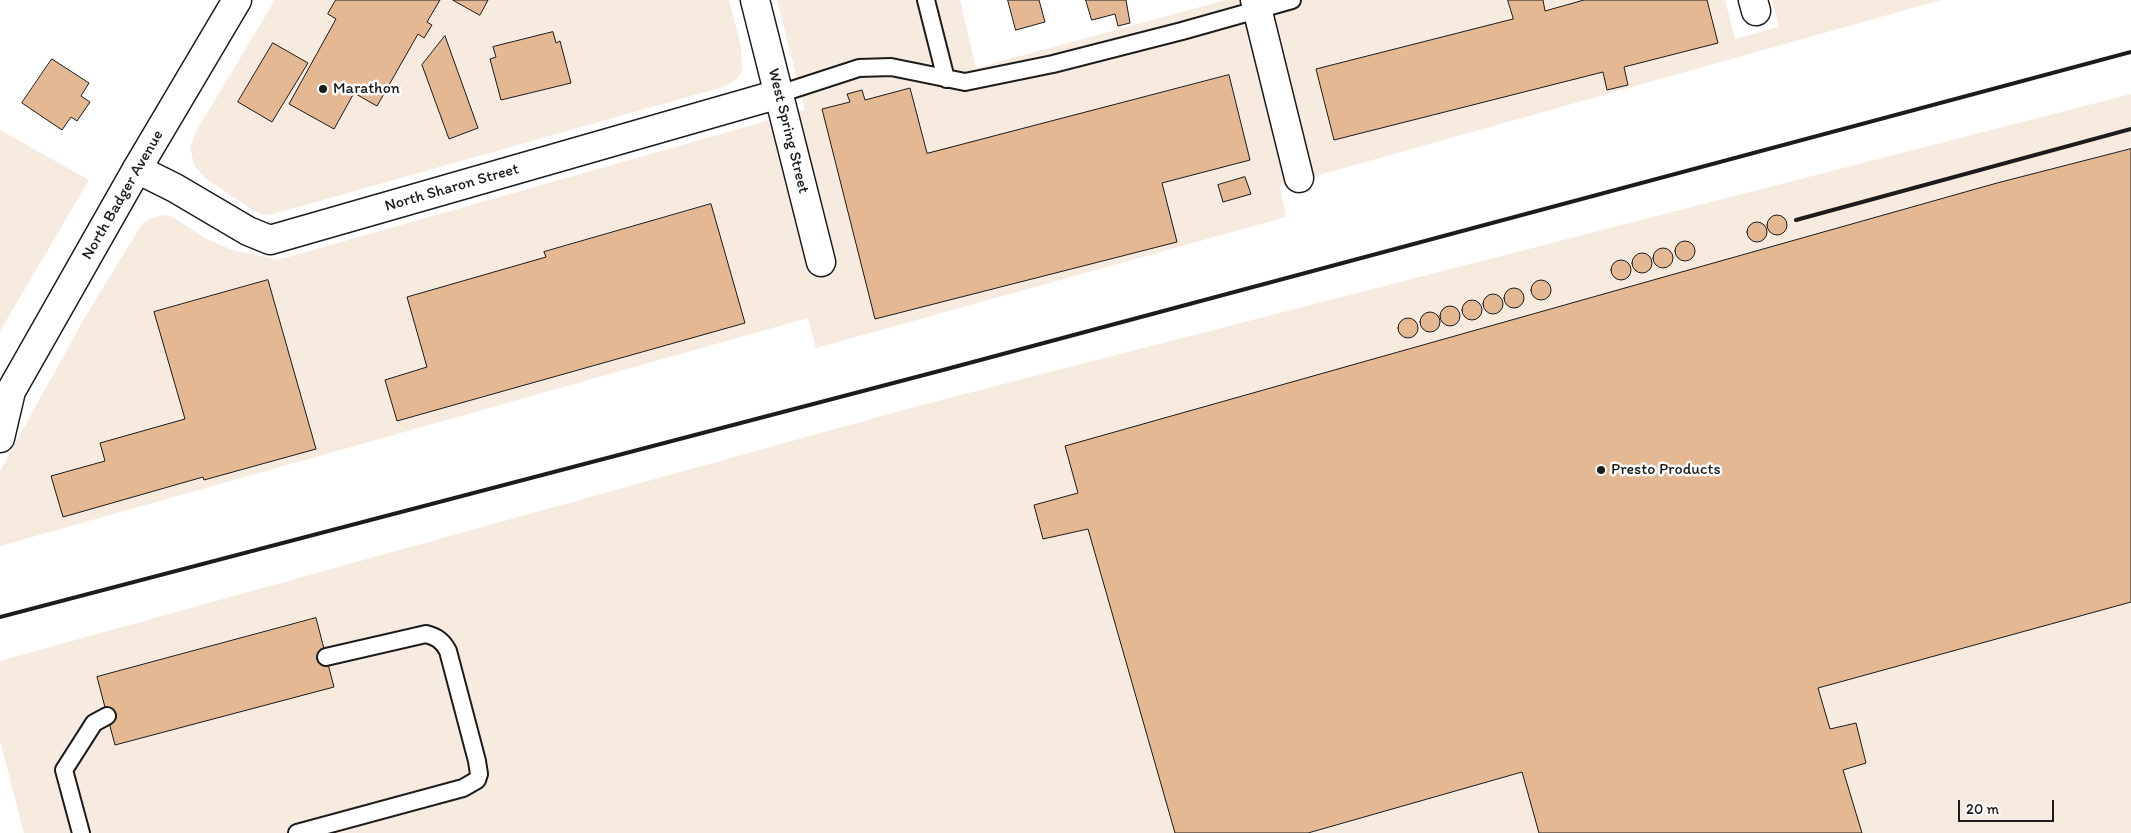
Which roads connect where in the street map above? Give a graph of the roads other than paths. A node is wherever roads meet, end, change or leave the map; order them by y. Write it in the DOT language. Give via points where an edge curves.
graph roads {
  1 [pos="237,0"];
  2 [pos="755,0"];
  3 [pos="926,0"];
  4 [pos="1292,0"];
  5 [pos="1256,5"];
  6 [pos="946,79"];
  7 [pos="779,94"];
  8 [pos="137,169"];
  9 [pos="1298,178"];
  10 [pos="821,262"];
  11 [pos="6,394"];
  12 [pos="0,438"];
  13 [pos="326,657"];
  14 [pos="107,716"];
  15 [pos="81,833"];
  16 [pos="297,833"];
  1 -- 8 [label="street, North Badger Avenue"];
  2 -- 7 [label="street, West Spring Street"];
  3 -- 6 [label="lane"];
  4 -- 5 [label="lane"];
  5 -- 6 [label="lane" via="1182,31 1053,64 965,82"];
  5 -- 9 [label="street"];
  6 -- 7 [label="lane" via="891,67 859,68"];
  7 -- 8 [label="street, North Sharon Street" via="270,240"];
  7 -- 10 [label="street, West Spring Street"];
  8 -- 11 [label="street, North Badger Avenue"];
  11 -- 12 [label="street, North Badger Avenue"];
  13 -- 16 [label="lane" via="426,634 436,636 444,643 478,774 477,780 463,788"];
  14 -- 15 [label="lane" via="94,723 64,770"];
}
